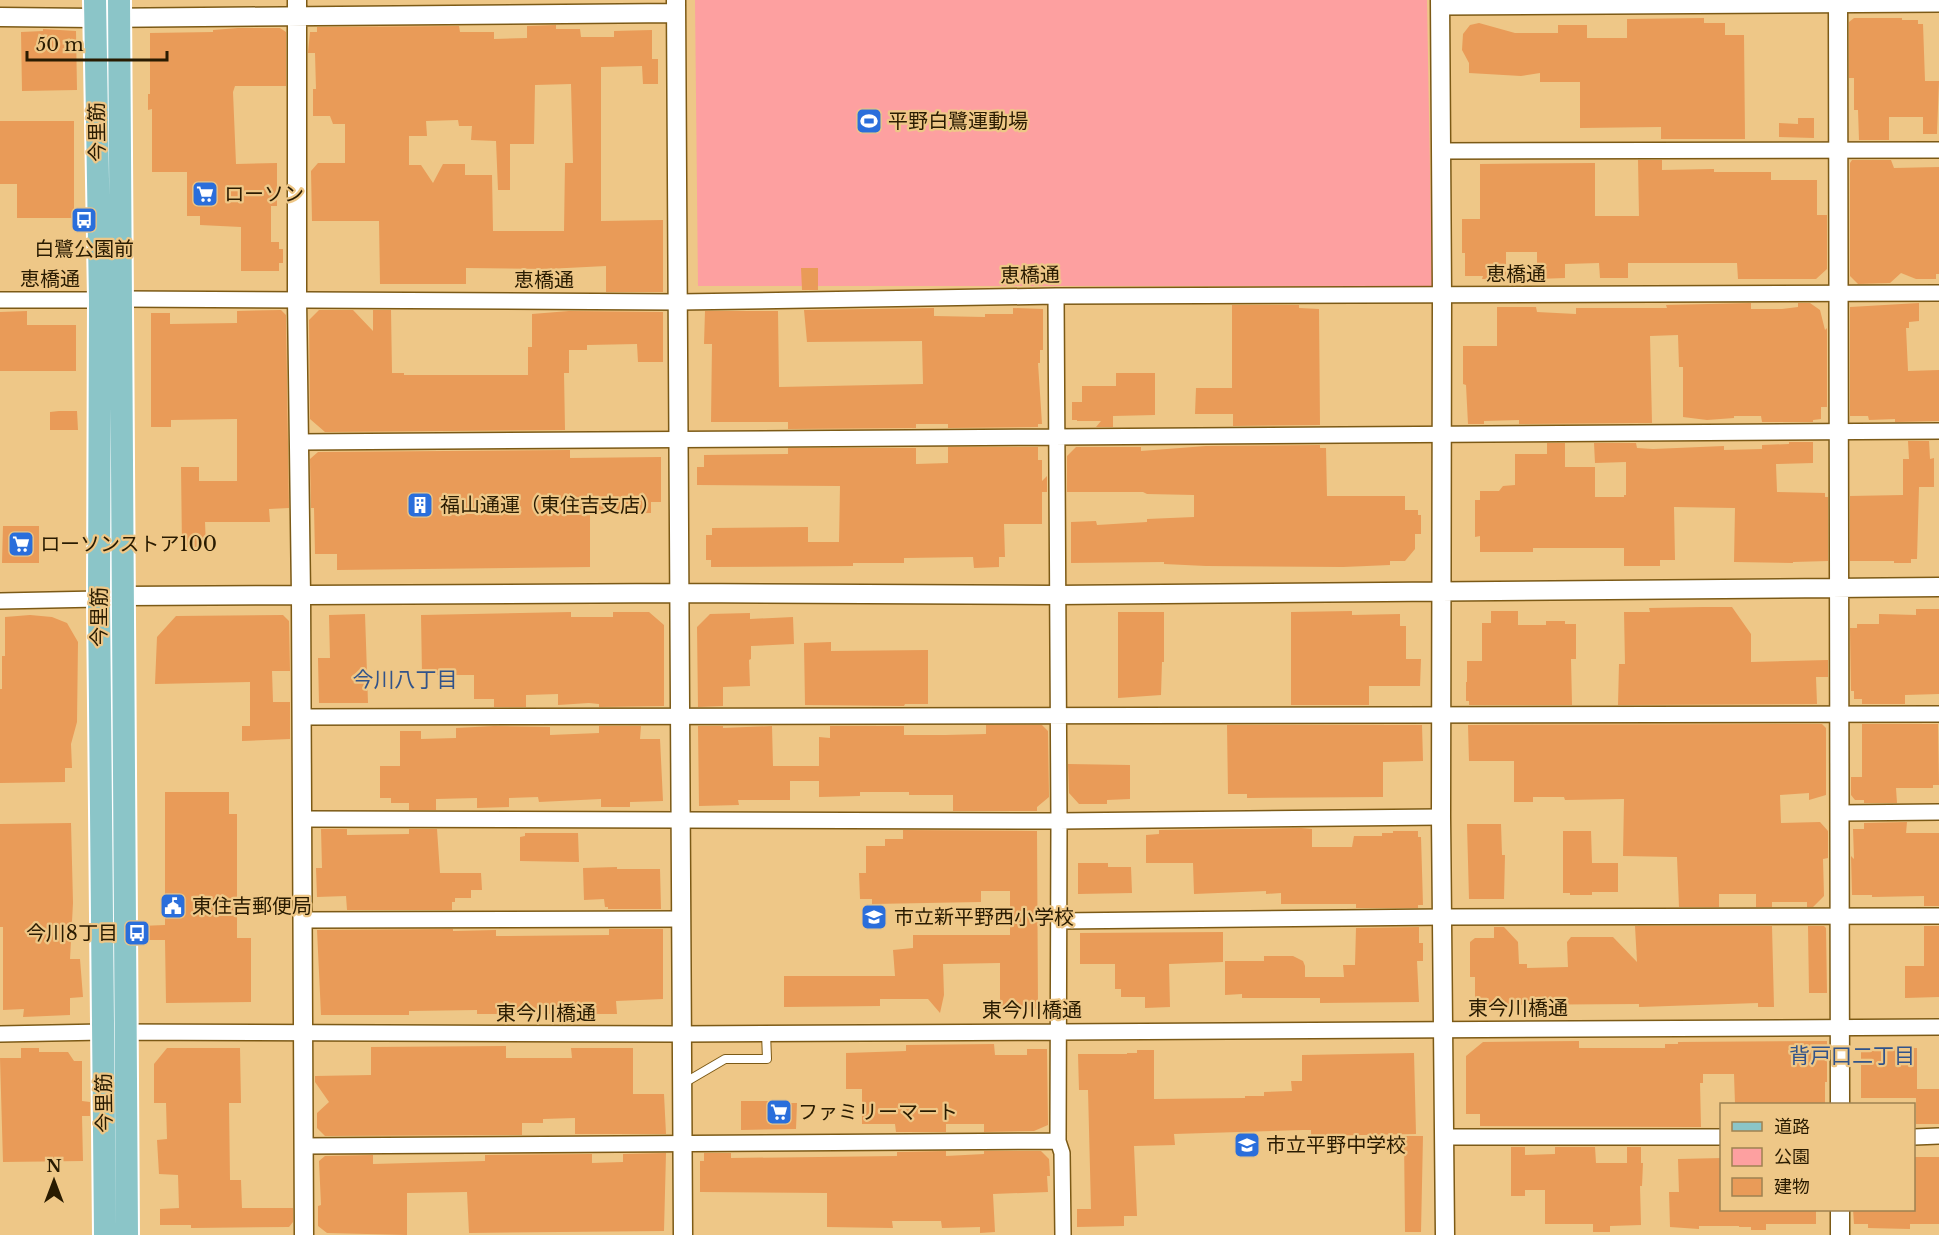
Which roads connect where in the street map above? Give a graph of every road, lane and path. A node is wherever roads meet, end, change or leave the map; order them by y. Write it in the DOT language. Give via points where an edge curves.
graph roads {
  1 [pos="1838,2"];
  2 [pos="1440,3"];
  3 [pos="1939,4"];
  4 [pos="676,7"];
  5 [pos="119,8"];
  6 [pos="298,8"];
  7 [pos="95,9"];
  8 [pos="0,17"];
  9 [pos="1939,150"];
  10 [pos="1441,151"];
  11 [pos="1838,151"];
  12 [pos="1839,293"];
  13 [pos="1939,293"];
  14 [pos="1442,295"];
  15 [pos="1056,296"];
  16 [pos="297,299"];
  17 [pos="0,300"];
  18 [pos="111,300"];
  19 [pos="678,302"];
  20 [pos="1839,431"];
  21 [pos="1939,431"];
  22 [pos="1442,434"];
  23 [pos="1056,438"];
  24 [pos="678,439"];
  25 [pos="299,442"];
  26 [pos="1840,587"];
  27 [pos="1939,587"];
  28 [pos="678,593"];
  29 [pos="1442,593"];
  30 [pos="301,595"];
  31 [pos="1056,595"];
  32 [pos="123,596"];
  33 [pos="99,599"];
  34 [pos="0,601"];
  35 [pos="1840,714"];
  36 [pos="1939,714"];
  37 [pos="1442,715"];
  38 [pos="1058,716"];
  39 [pos="302,717"];
  40 [pos="679,717"];
  41 [pos="1939,812"];
  42 [pos="1841,813"];
  43 [pos="1441,817"];
  44 [pos="302,819"];
  45 [pos="680,821"];
  46 [pos="1059,821"];
  47 [pos="1443,916"];
  48 [pos="1840,916"];
  49 [pos="1939,916"];
  50 [pos="681,919"];
  51 [pos="302,920"];
  52 [pos="1059,921"];
  53 [pos="1939,1027"];
  54 [pos="1840,1028"];
  55 [pos="1444,1029"];
  56 [pos="1058,1031"];
  57 [pos="114,1032"];
  58 [pos="766,1033"];
  59 [pos="0,1034"];
  60 [pos="303,1034"];
  61 [pos="682,1034"];
  62 [pos="682,1084"];
  63 [pos="1840,1103"];
  64 [pos="1939,1136"];
  65 [pos="1445,1137"];
  66 [pos="1720,1137"];
  67 [pos="1915,1137"];
  68 [pos="1058,1141"];
  69 [pos="682,1143"];
  70 [pos="304,1146"];
  71 [pos="1840,1211"];
  72 [pos="105,1235"];
  73 [pos="127,1235"];
  74 [pos="304,1235"];
  75 [pos="683,1235"];
  76 [pos="1063,1235"];
  77 [pos="1445,1235"];
  78 [pos="1840,1235"];
  1 -- 2 [label="street"];
  1 -- 3 [label="street"];
  1 -- 11 [label="street"];
  2 -- 10 [label="street"];
  4 -- 6 [label="street"];
  4 -- 19 [label="street"];
  5 -- 6 [label="street"];
  5 -- 7 [label="street"];
  5 -- 18 [label="main road, 今里筋"];
  6 -- 16 [label="street"];
  7 -- 8 [label="street"];
  7 -- 18 [label="main road, 今里筋"];
  9 -- 11 [label="street"];
  10 -- 11 [label="street"];
  10 -- 14 [label="street"];
  11 -- 12 [label="street"];
  12 -- 13 [label="street, 恵橋通"];
  12 -- 14 [label="street, 恵橋通"];
  12 -- 20 [label="street"];
  14 -- 15 [label="street, 恵橋通"];
  14 -- 22 [label="street"];
  15 -- 19 [label="street, 恵橋通"];
  15 -- 23 [label="street"];
  16 -- 18 [label="street, 恵橋通"];
  16 -- 19 [label="street, 恵橋通"];
  16 -- 25 [label="street"];
  17 -- 18 [label="street, 恵橋通"];
  18 -- 32 [label="main road, 今里筋"];
  18 -- 33 [label="main road, 今里筋"];
  19 -- 24 [label="street"];
  20 -- 21 [label="street"];
  20 -- 22 [label="street"];
  20 -- 26 [label="street"];
  22 -- 23 [label="street"];
  22 -- 29 [label="street"];
  23 -- 24 [label="street"];
  23 -- 31 [label="street"];
  24 -- 25 [label="street"];
  24 -- 28 [label="street"];
  25 -- 30 [label="street"];
  26 -- 27 [label="street"];
  26 -- 29 [label="street"];
  26 -- 35 [label="street"];
  28 -- 30 [label="street"];
  28 -- 31 [label="street"];
  28 -- 40 [label="street"];
  29 -- 31 [label="street"];
  29 -- 37 [label="street"];
  30 -- 32 [label="street"];
  30 -- 39 [label="street"];
  31 -- 38 [label="street"];
  32 -- 33 [label="street"];
  32 -- 57 [label="main road, 今里筋"];
  33 -- 34 [label="street"];
  33 -- 57 [label="main road, 今里筋"];
  35 -- 36 [label="street"];
  35 -- 37 [label="street"];
  35 -- 42 [label="street"];
  37 -- 38 [label="street"];
  37 -- 43 [label="street"];
  38 -- 40 [label="street"];
  38 -- 46 [label="street"];
  39 -- 40 [label="street"];
  39 -- 44 [label="street"];
  40 -- 45 [label="street"];
  41 -- 42 [label="street"];
  42 -- 48 [label="street"];
  43 -- 46 [label="street"];
  43 -- 47 [label="street"];
  44 -- 45 [label="street"];
  44 -- 51 [label="street"];
  45 -- 46 [label="street"];
  45 -- 50 [label="street"];
  46 -- 52 [label="street"];
  47 -- 48 [label="street"];
  47 -- 52 [label="street"];
  47 -- 55 [label="street"];
  48 -- 49 [label="street"];
  48 -- 54 [label="street"];
  50 -- 51 [label="street"];
  50 -- 61 [label="street"];
  51 -- 60 [label="street"];
  52 -- 56 [label="street"];
  53 -- 54 [label="street, 東今川橋通"];
  54 -- 55 [label="street, 東今川橋通"];
  54 -- 63 [label="street"];
  55 -- 56 [label="street, 東今川橋通"];
  55 -- 65 [label="street"];
  56 -- 58 [label="street, 東今川橋通"];
  56 -- 68 [label="street"];
  57 -- 59 [label="street, 東今川橋通"];
  57 -- 60 [label="street, 東今川橋通"];
  57 -- 72 [label="main road, 今里筋"];
  57 -- 73 [label="main road, 今里筋"];
  58 -- 61 [label="street, 東今川橋通"];
  58 -- 62 [label="lane" via="767,1059 725,1059"];
  60 -- 61 [label="street, 東今川橋通"];
  60 -- 70 [label="street"];
  61 -- 62 [label="street"];
  62 -- 69 [label="street"];
  64 -- 67 [label="street"];
  65 -- 66 [label="street"];
  65 -- 77 [label="street"];
  68 -- 69 [label="street"];
  68 -- 76 [label="street" via="1062,1153"];
  69 -- 70 [label="street"];
  69 -- 75 [label="street"];
  70 -- 74 [label="street"];
  71 -- 78 [label="street"];
}
